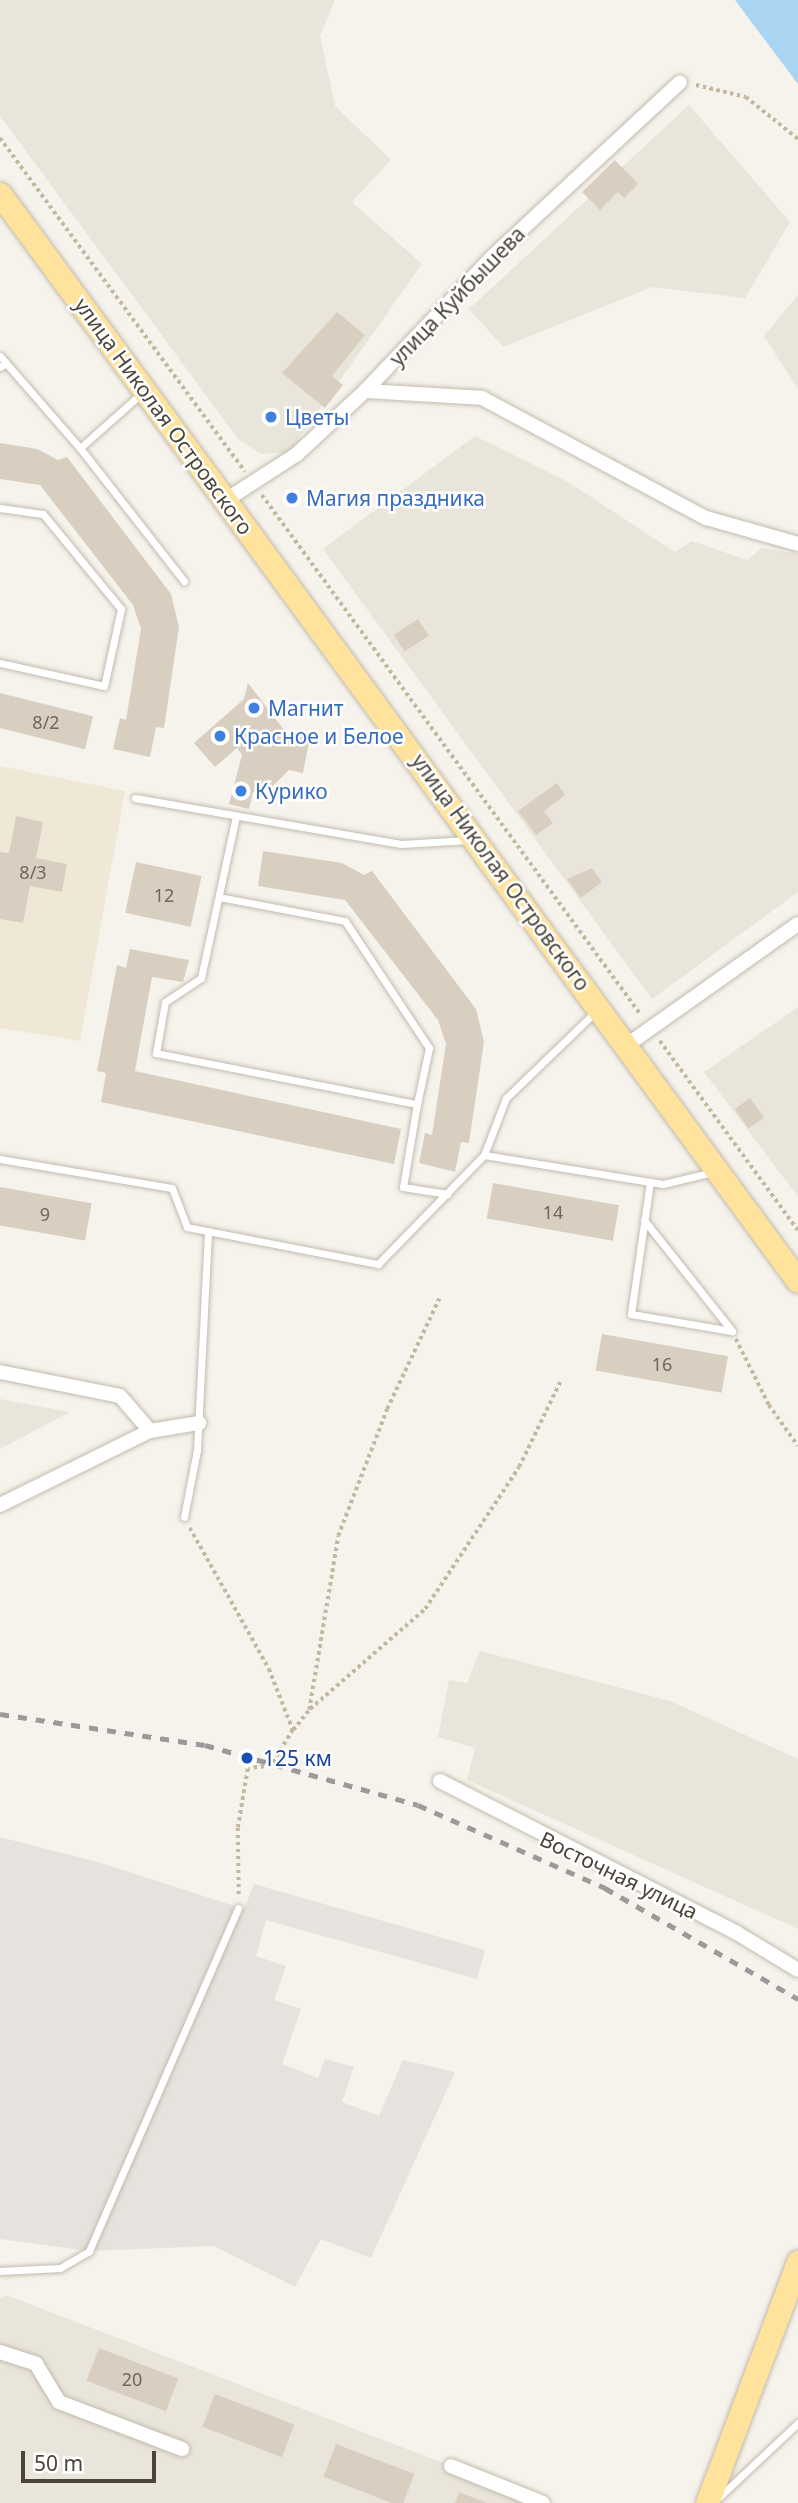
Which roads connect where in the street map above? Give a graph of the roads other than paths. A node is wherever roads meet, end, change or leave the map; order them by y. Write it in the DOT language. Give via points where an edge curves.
graph roads {
  1 [pos="680,82"];
  2 [pos="2,201"];
  3 [pos="0,356"];
  4 [pos="3,365"];
  5 [pos="145,391"];
  6 [pos="365,391"];
  7 [pos="80,448"];
  8 [pos="226,500"];
  9 [pos="0,508"];
  10 [pos="798,544"];
  11 [pos="184,581"];
  12 [pos="0,663"];
  13 [pos="135,798"];
  14 [pos="236,816"];
  15 [pos="477,839"];
  16 [pos="219,897"];
  17 [pos="798,924"];
  18 [pos="600,1007"];
  19 [pos="626,1045"];
  20 [pos="417,1104"];
  21 [pos="484,1155"];
  22 [pos="0,1159"];
  23 [pos="721,1170"];
  24 [pos="650,1182"];
  25 [pos="447,1194"];
  26 [pos="644,1220"];
  27 [pos="208,1231"];
  28 [pos="798,1281"];
  29 [pos="0,1372"];
  30 [pos="199,1423"];
  31 [pos="150,1431"];
  32 [pos="0,1505"];
  33 [pos="184,1517"];
  34 [pos="440,1781"];
  35 [pos="238,1908"];
  36 [pos="798,1970"];
  37 [pos="798,2262"];
  38 [pos="0,2272"];
  39 [pos="0,2351"];
  40 [pos="798,2423"];
  41 [pos="182,2449"];
  42 [pos="451,2466"];
  43 [pos="543,2503"];
  44 [pos="707,2503"];
  45 [pos="713,2503"];
  1 -- 6 [label="street, улица Куйбышева" via="493,256"];
  2 -- 5 [label="main road, улица Николая Островского"];
  3 -- 4 [label="lane"];
  4 -- 7 [label="lane"];
  5 -- 7 [label="lane"];
  5 -- 8 [label="main road, улица Николая Островского"];
  6 -- 8 [label="street, улица Куйбышева" via="297,454"];
  6 -- 10 [label="street" via="482,398 706,518"];
  7 -- 11 [label="lane"];
  8 -- 15 [label="main road, улица Николая Островского"];
  9 -- 12 [label="lane" via="43,514 121,609 104,686"];
  13 -- 14 [label="lane"];
  14 -- 15 [label="lane" via="401,844"];
  14 -- 16 [label="lane"];
  15 -- 18 [label="main road, улица Николая Островского"];
  16 -- 20 [label="lane" via="345,921 429,1048"];
  16 -- 20 [label="lane" via="201,978 165,1002 156,1053"];
  17 -- 19 [label="street"];
  18 -- 19 [label="main road, улица Николая Островского"];
  18 -- 21 [label="lane" via="506,1098"];
  19 -- 23 [label="main road, улица Николая Островского"];
  20 -- 25 [label="lane" via="403,1187"];
  21 -- 24 [label="lane"];
  21 -- 25 [label="lane"];
  22 -- 27 [label="lane" via="172,1188 187,1227"];
  23 -- 24 [label="lane" via="663,1184"];
  23 -- 28 [label="main road, улица Николая Островского"];
  24 -- 26 [label="lane"];
  25 -- 27 [label="lane" via="378,1265"];
  26 -- 26 [label="lane" via="631,1314 732,1331"];
  27 -- 30 [label="lane"];
  29 -- 31 [label="street" via="120,1396"];
  30 -- 31 [label="street"];
  30 -- 33 [label="lane"];
  31 -- 32 [label="street"];
  34 -- 36 [label="street, Восточная улица" via="737,1933"];
  35 -- 38 [label="lane" via="89,2251 60,2268"];
  37 -- 44 [label="main road"];
  39 -- 41 [label="street" via="36,2364 59,2402"];
  40 -- 45 [label="lane"];
  42 -- 43 [label="street"];
}
